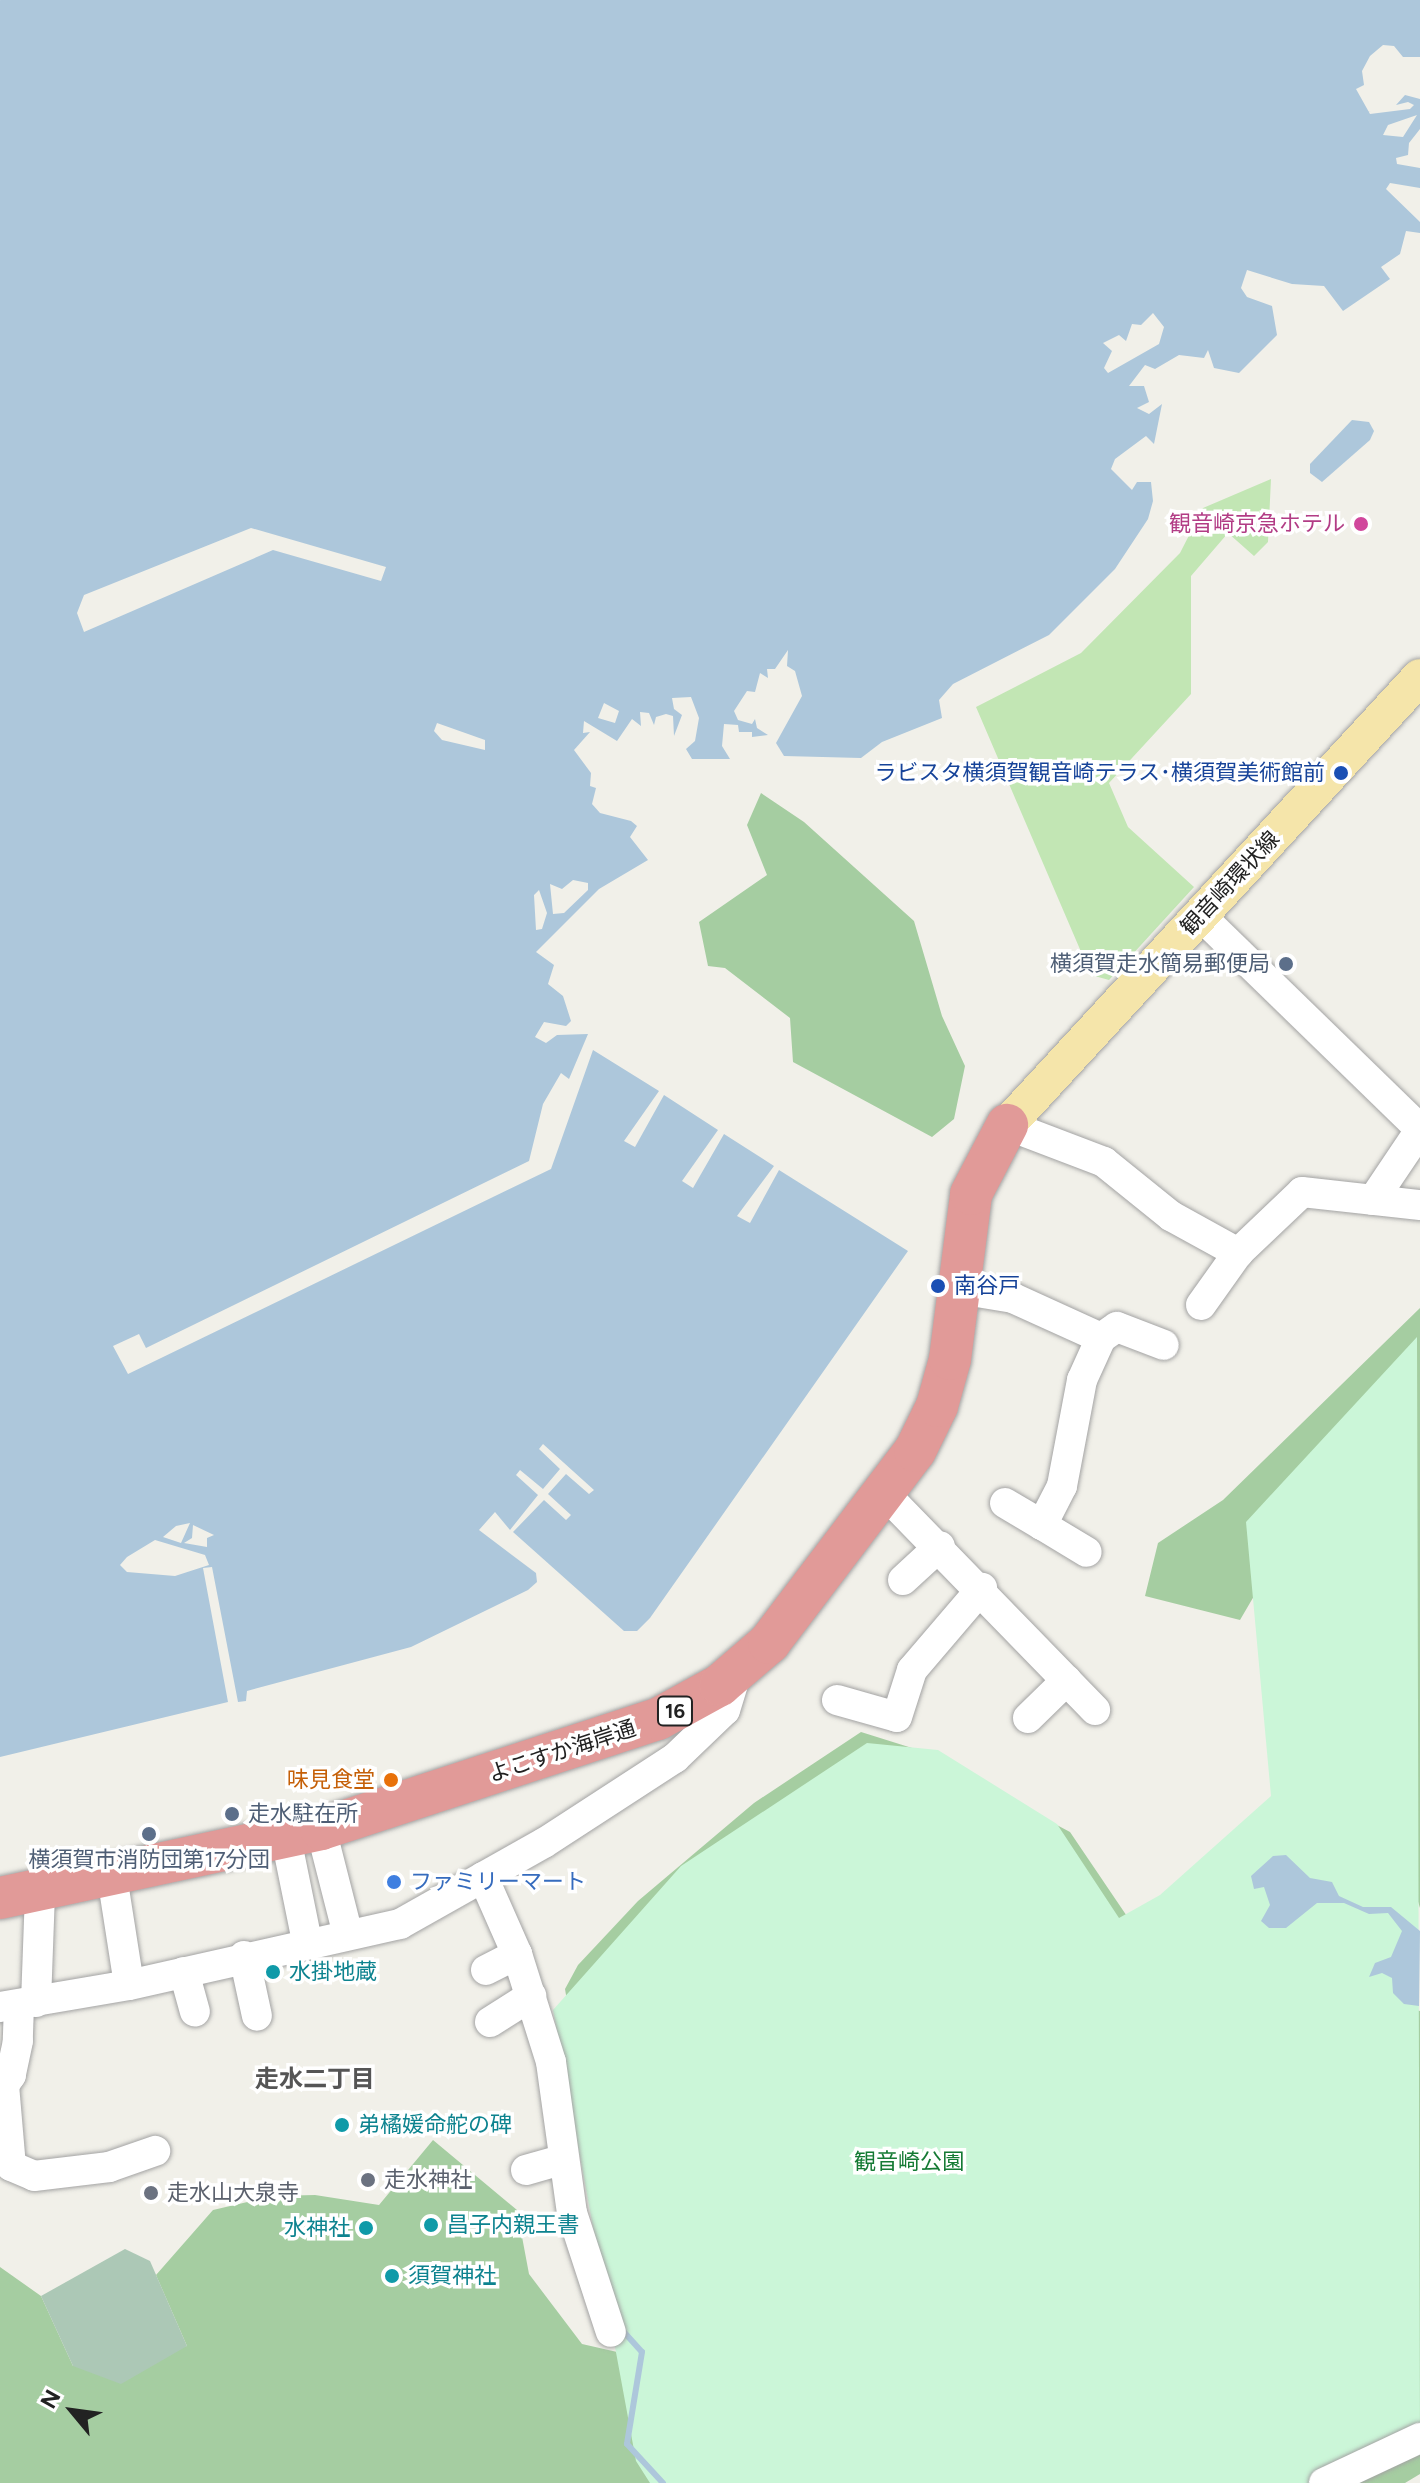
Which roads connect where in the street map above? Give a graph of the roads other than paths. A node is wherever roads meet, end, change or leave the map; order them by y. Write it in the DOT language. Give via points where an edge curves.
graph roads {
  1 [pos="1420,677"];
  2 [pos="1208,923"];
  3 [pos="1007,1125"];
  4 [pos="1420,1129"];
  5 [pos="1373,1200"];
  6 [pos="1420,1205"];
  7 [pos="1238,1253"];
  8 [pos="959,1289"];
  9 [pos="1201,1305"];
  10 [pos="1101,1338"];
  11 [pos="1164,1345"];
  12 [pos="886,1495"];
  13 [pos="1005,1503"];
  14 [pos="1042,1525"];
  15 [pos="940,1546"];
  16 [pos="1087,1552"];
  17 [pos="903,1580"];
  18 [pos="982,1588"];
  19 [pos="737,1671"];
  20 [pos="1067,1680"];
  21 [pos="837,1700"];
  22 [pos="1095,1710"];
  23 [pos="1028,1718"];
  24 [pos="658,1719"];
  25 [pos="675,1758"];
  26 [pos="303,1833"];
  27 [pos="112,1876"];
  28 [pos="483,1877"];
  29 [pos="20,1895"];
  30 [pos="348,1935"];
  31 [pos="307,1941"];
  32 [pos="517,1954"];
  33 [pos="244,1956"];
  34 [pos="486,1970"];
  35 [pos="184,1972"];
  36 [pos="129,1985"];
  37 [pos="531,1996"];
  38 [pos="18,2005"];
  39 [pos="195,2012"];
  40 [pos="257,2016"];
  41 [pos="490,2022"];
  42 [pos="155,2151"];
  43 [pos="562,2160"];
  44 [pos="526,2170"];
  45 [pos="611,2332"];
  46 [pos="1420,2438"];
  47 [pos="1324,2483"];
  1 -- 3 [label="main road, 観音崎環状線"];
  2 -- 4 [label="street"];
  3 -- 7 [label="street" via="1104,1162 1171,1216"];
  3 -- 8 [label="highway, よこすか海岸通 / 16" via="971,1194"];
  4 -- 5 [label="street"];
  5 -- 6 [label="street"];
  5 -- 7 [label="street" via="1302,1192"];
  7 -- 9 [label="street"];
  8 -- 10 [label="street" via="1013,1298"];
  8 -- 12 [label="highway, よこすか海岸通 / 16" via="950,1359 937,1406"];
  10 -- 11 [label="street" via="1117,1327"];
  10 -- 14 [label="street" via="1082,1380 1062,1486"];
  12 -- 15 [label="street"];
  12 -- 19 [label="highway, よこすか海岸通 / 16" via="769,1643"];
  13 -- 14 [label="street"];
  14 -- 16 [label="street"];
  15 -- 17 [label="street"];
  15 -- 18 [label="street"];
  18 -- 20 [label="street"];
  18 -- 21 [label="street" via="912,1670 897,1717"];
  19 -- 24 [label="highway, よこすか海岸通 / 16"];
  19 -- 25 [label="street" via="725,1710"];
  20 -- 22 [label="street"];
  20 -- 23 [label="street"];
  24 -- 25 [label="street"];
  24 -- 26 [label="highway, よこすか海岸通 / 16"];
  25 -- 28 [label="street"];
  26 -- 27 [label="highway, よこすか海岸通 / 16"];
  26 -- 30 [label="street"];
  26 -- 31 [label="street"];
  27 -- 29 [label="highway, よこすか海岸通 / 16"];
  27 -- 36 [label="street"];
  28 -- 30 [label="street" via="400,1924"];
  28 -- 32 [label="street"];
  29 -- 38 [label="street"];
  30 -- 31 [label="street"];
  31 -- 33 [label="street"];
  32 -- 34 [label="street"];
  32 -- 37 [label="street"];
  33 -- 35 [label="street"];
  33 -- 40 [label="street"];
  35 -- 36 [label="street"];
  35 -- 39 [label="street"];
  36 -- 38 [label="street"];
  37 -- 41 [label="street"];
  37 -- 43 [label="street" via="551,2062"];
  38 -- 42 [label="street" via="18,2041 4,2085 11,2166 34,2176 109,2167"];
  43 -- 44 [label="street"];
  43 -- 45 [label="street" via="572,2213"];
  46 -- 47 [label="street"];
}
